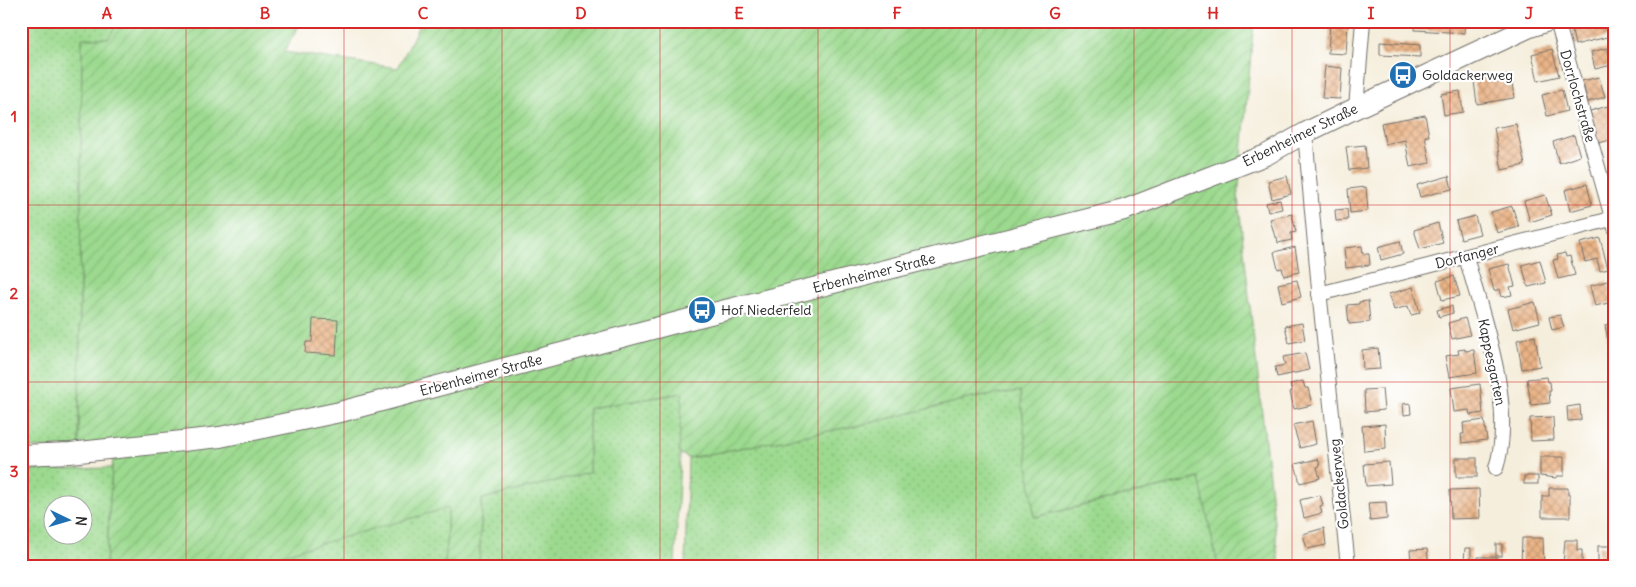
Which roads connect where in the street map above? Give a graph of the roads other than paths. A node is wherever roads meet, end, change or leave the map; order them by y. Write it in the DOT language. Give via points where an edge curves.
graph roads {
  1 [pos="1363,21"];
  2 [pos="1548,21"];
  3 [pos="1557,21"];
  4 [pos="1356,108"];
  5 [pos="1305,133"];
  6 [pos="1614,222"];
  7 [pos="1466,257"];
  8 [pos="1319,294"];
  9 [pos="21,454"];
  10 [pos="1496,468"];
  11 [pos="1348,566"];
  1 -- 4 [label="street"];
  2 -- 4 [label="street, Erbenheimer Straße"];
  3 -- 6 [label="street, Dorrlochstraße"];
  4 -- 5 [label="street, Erbenheimer Straße"];
  5 -- 8 [label="street, Goldackerweg"];
  5 -- 9 [label="street, Erbenheimer Straße" via="1266,155 1124,210 686,320 340,412 220,436 70,453"];
  6 -- 7 [label="street, Dorfanger"];
  7 -- 8 [label="street, Dorfanger"];
  7 -- 10 [label="street, Kappesgarten" via="1492,355 1502,409 1503,436"];
  8 -- 11 [label="street, Goldackerweg"];
}
